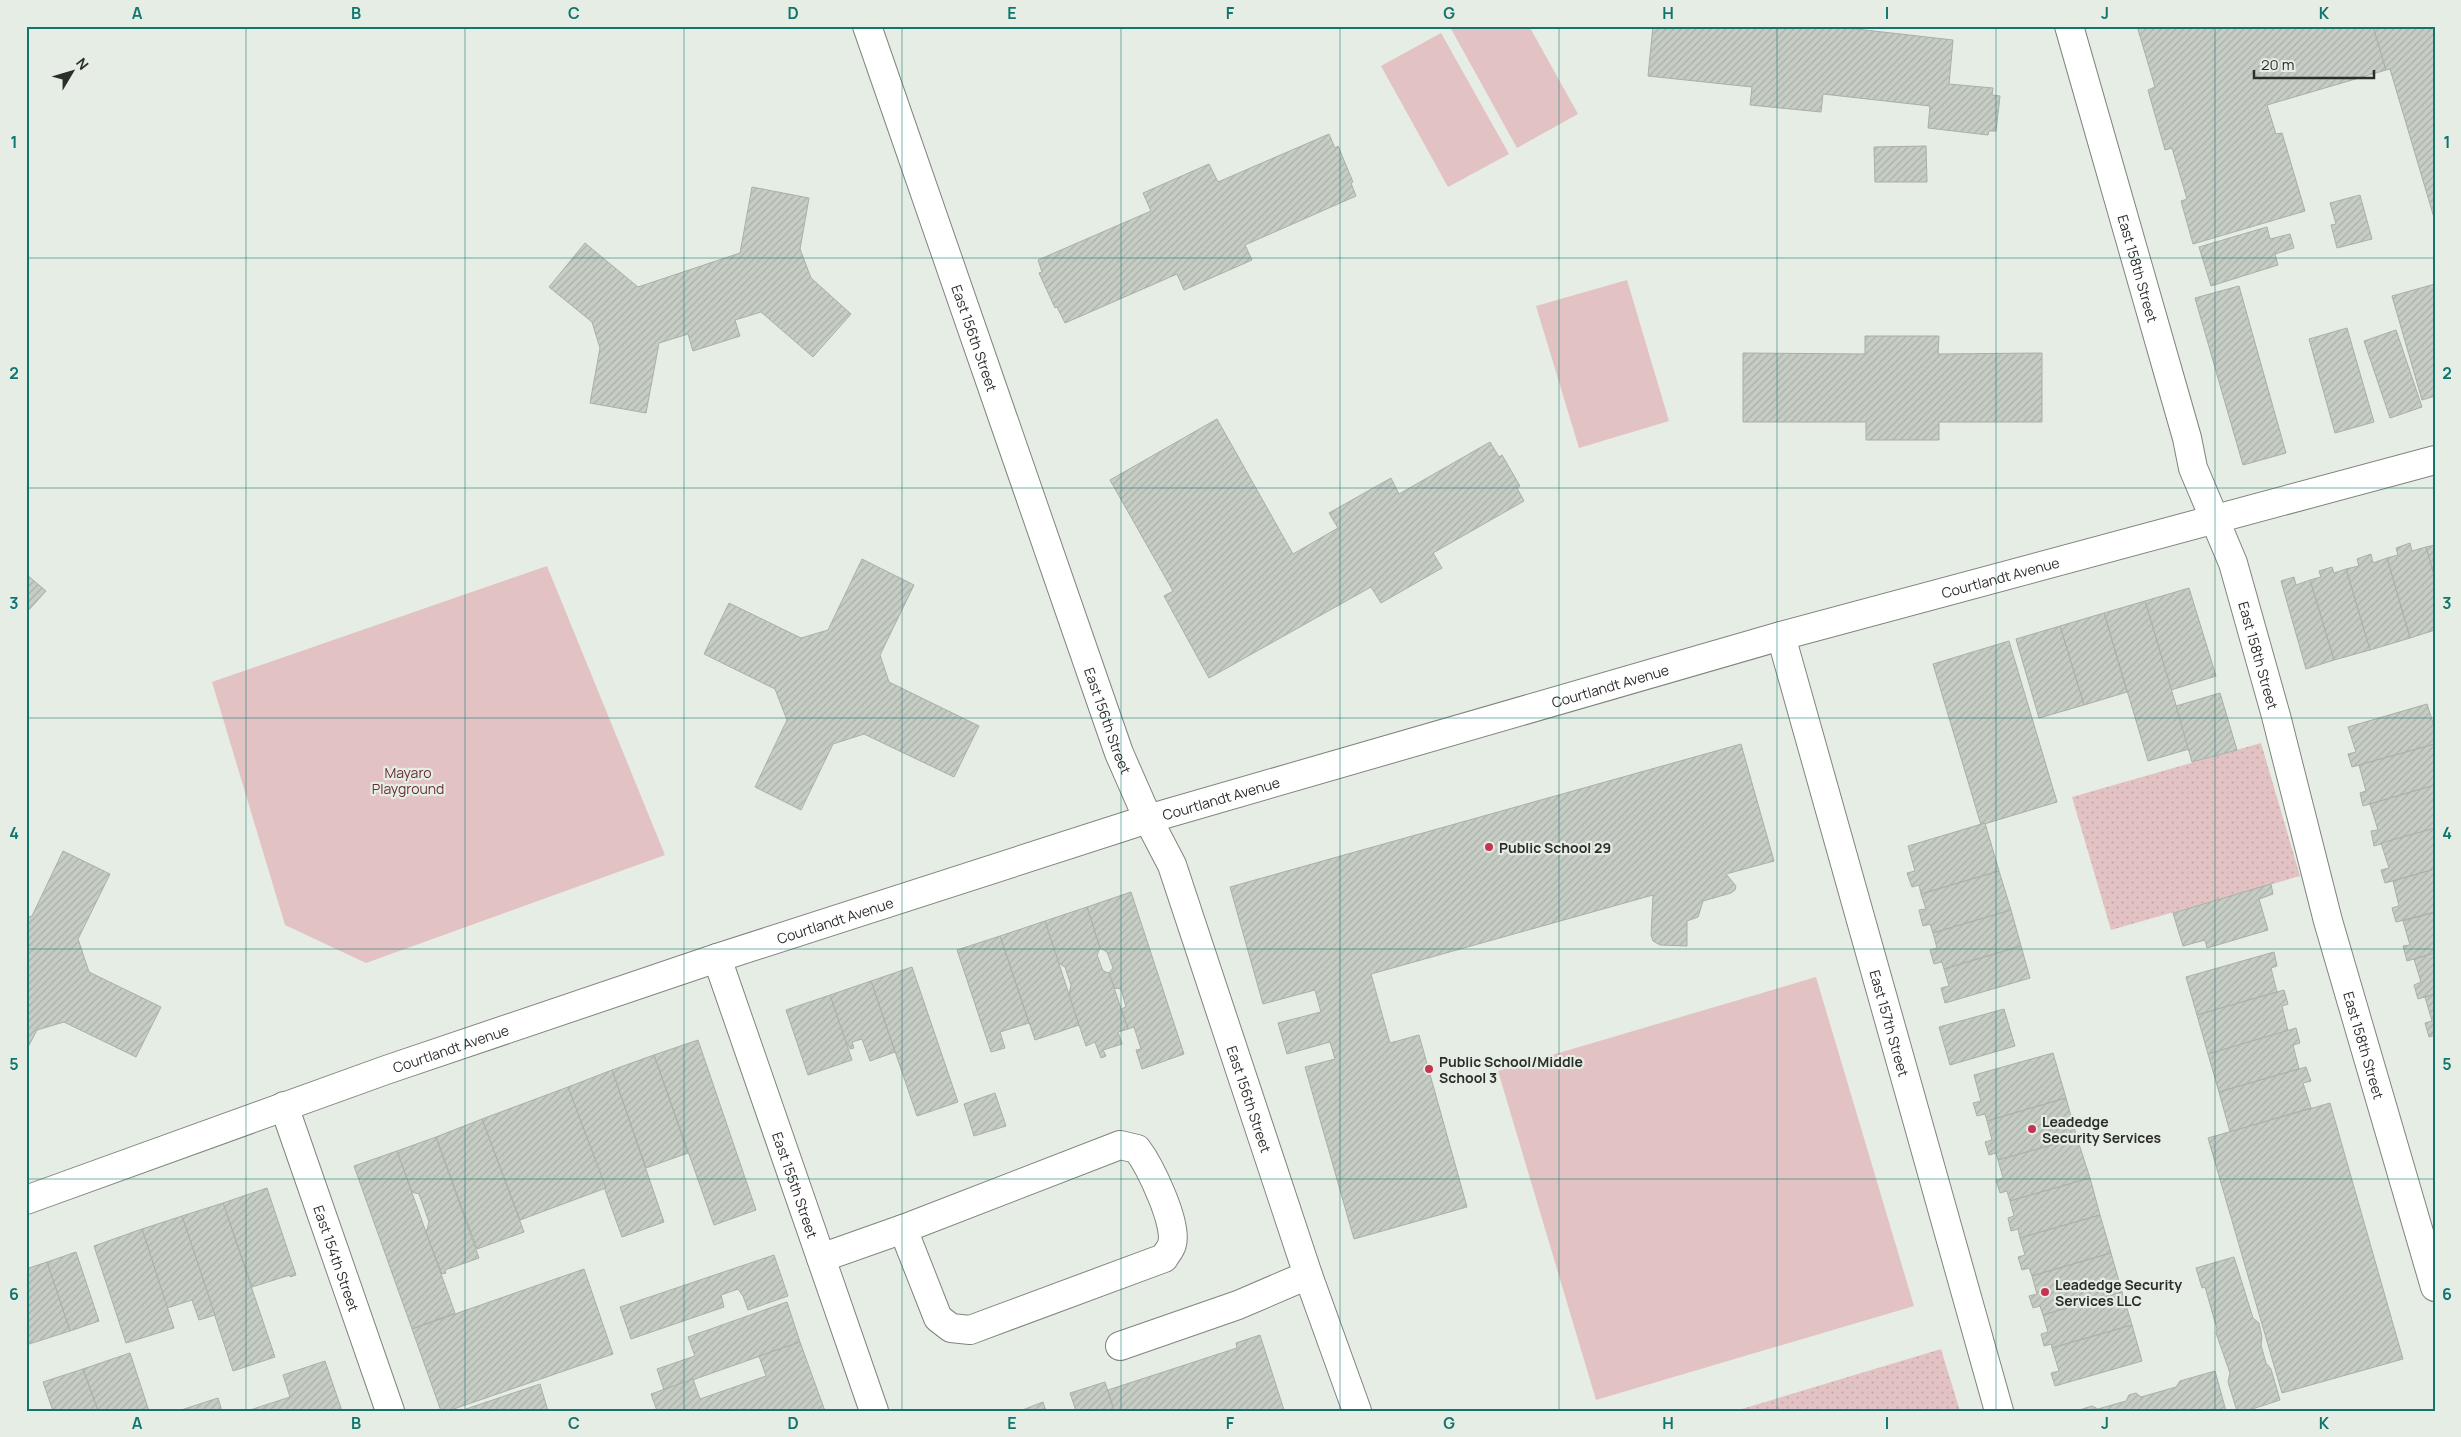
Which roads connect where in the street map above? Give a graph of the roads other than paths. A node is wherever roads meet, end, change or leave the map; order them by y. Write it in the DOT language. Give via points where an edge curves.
graph roads {
  1 [pos="867,26"];
  2 [pos="2069,26"];
  3 [pos="2435,460"];
  4 [pos="2213,518"];
  5 [pos="1781,636"];
  6 [pos="1148,819"];
  7 [pos="717,958"];
  8 [pos="284,1106"];
  9 [pos="26,1200"];
  10 [pos="903,1229"];
  11 [pos="821,1258"];
  12 [pos="1308,1274"];
  13 [pos="2435,1287"];
  14 [pos="1120,1346"];
  15 [pos="390,1411"];
  16 [pos="874,1411"];
  17 [pos="1357,1411"];
  18 [pos="1999,1411"];
  1 -- 6 [label="street, East 156th Street" via="1119,753"];
  2 -- 4 [label="street, East 158th Street" via="2182,419 2193,468"];
  3 -- 4 [label="street, Courtlandt Avenue"];
  4 -- 5 [label="street, Courtlandt Avenue"];
  4 -- 13 [label="street, East 158th Street" via="2233,563 2330,930"];
  5 -- 6 [label="street, Courtlandt Avenue"];
  5 -- 18 [label="street, East 157th Street"];
  6 -- 7 [label="street, Courtlandt Avenue"];
  6 -- 12 [label="street, East 156th Street" via="1172,865"];
  7 -- 8 [label="street, Courtlandt Avenue"];
  7 -- 11 [label="street, East 155th Street"];
  8 -- 9 [label="street, Courtlandt Avenue"];
  8 -- 15 [label="street, East 154th Street"];
  10 -- 10 [label="street" via="1120,1145 1137,1149 1146,1162 1173,1228 1172,1244 1164,1258 970,1330 951,1328 938,1318"];
  10 -- 11 [label="street"];
  11 -- 16 [label="street, East 155th Street"];
  12 -- 14 [label="street" via="1238,1305"];
  12 -- 17 [label="street, East 156th Street"];
}
